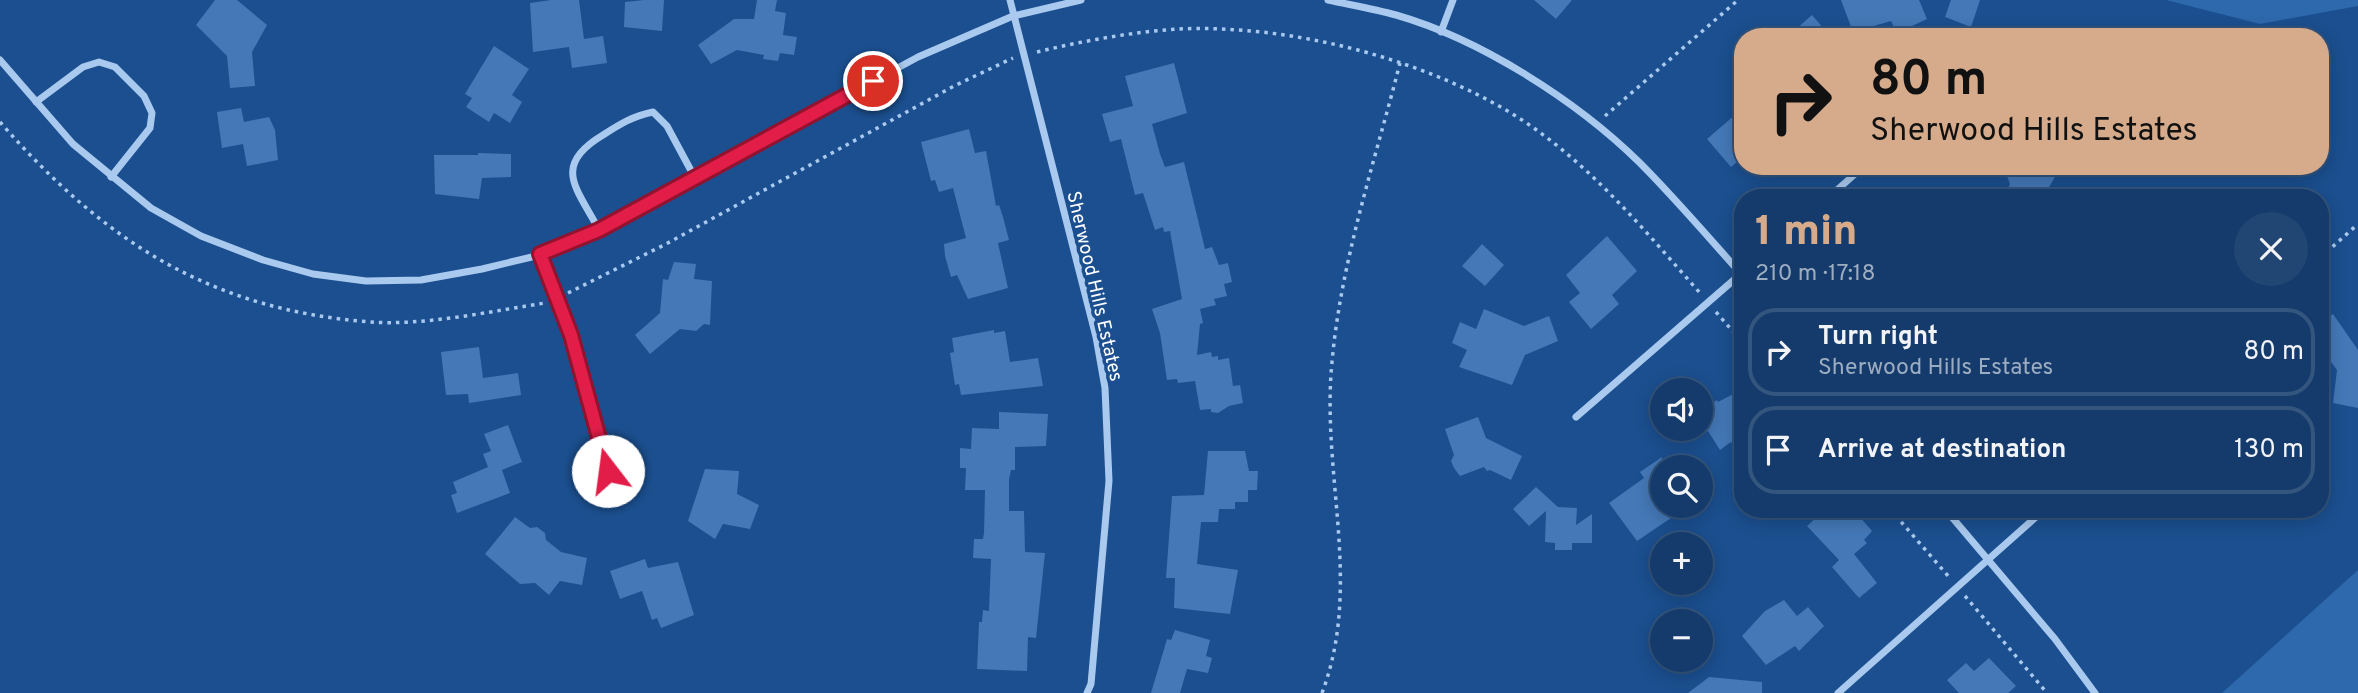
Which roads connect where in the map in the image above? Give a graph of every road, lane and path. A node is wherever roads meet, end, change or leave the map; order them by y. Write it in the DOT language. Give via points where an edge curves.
graph roads {
  1 [pos="1010,0"];
  2 [pos="1081,0"];
  3 [pos="1328,0"];
  4 [pos="1453,0"];
  5 [pos="1738,0"];
  6 [pos="1013,16"];
  7 [pos="1441,32"];
  8 [pos="1036,52"];
  9 [pos="0,60"];
  10 [pos="1009,60"];
  11 [pos="1400,63"];
  12 [pos="36,102"];
  13 [pos="1596,125"];
  14 [pos="1854,175"];
  15 [pos="111,177"];
  16 [pos="695,178"];
  17 [pos="1838,189"];
  18 [pos="2358,224"];
  19 [pos="599,230"];
  20 [pos="2329,250"];
  21 [pos="540,254"];
  22 [pos="1734,265"];
  23 [pos="1734,281"];
  24 [pos="574,290"];
  25 [pos="1702,296"];
  26 [pos="1720,316"];
  27 [pos="1734,332"];
  28 [pos="1576,417"];
  29 [pos="608,471"];
  30 [pos="1898,518"];
  31 [pos="1953,518"];
  32 [pos="2035,518"];
  33 [pos="1989,560"];
  34 [pos="1950,578"];
  35 [pos="1969,600"];
  36 [pos="1087,693"];
  37 [pos="1322,693"];
  38 [pos="1838,693"];
  39 [pos="2048,693"];
  40 [pos="2095,693"];
  1 -- 6 [label="street, Sherwood Hills Estates"];
  2 -- 6 [label="street"];
  3 -- 7 [label="street" via="1396,15"];
  4 -- 7 [label="street"];
  5 -- 13 [label="path"];
  6 -- 16 [label="street" via="918,57"];
  6 -- 36 [label="street, Sherwood Hills Estates" via="1096,337 1105,388 1109,481"];
  7 -- 13 [label="street" via="1501,61"];
  8 -- 11 [label="path" via="1179,29 1255,32"];
  9 -- 12 [label="street"];
  10 -- 24 [label="path"];
  11 -- 25 [label="path" via="1522,120 1619,200"];
  11 -- 37 [label="path" via="1341,297 1332,362 1329,415 1341,620"];
  12 -- 15 [label="street" via="73,144"];
  12 -- 15 [label="street" via="83,67 99,62 115,67 144,96 152,113 150,128"];
  13 -- 22 [label="street" via="1639,162"];
  14 -- 17 [label="street"];
  15 -- 21 [label="street" via="201,236 313,274 366,281 421,279"];
  16 -- 19 [label="street"];
  16 -- 19 [label="street" via="667,126 653,112 633,116 584,146 573,159 573,181"];
  18 -- 20 [label="path"];
  19 -- 21 [label="street"];
  21 -- 29 [label="street" via="571,335"];
  23 -- 28 [label="street"];
  26 -- 27 [label="path"];
  30 -- 34 [label="path"];
  31 -- 33 [label="street"];
  32 -- 33 [label="street"];
  33 -- 38 [label="street"];
  33 -- 40 [label="street"];
  35 -- 39 [label="path"];
}
